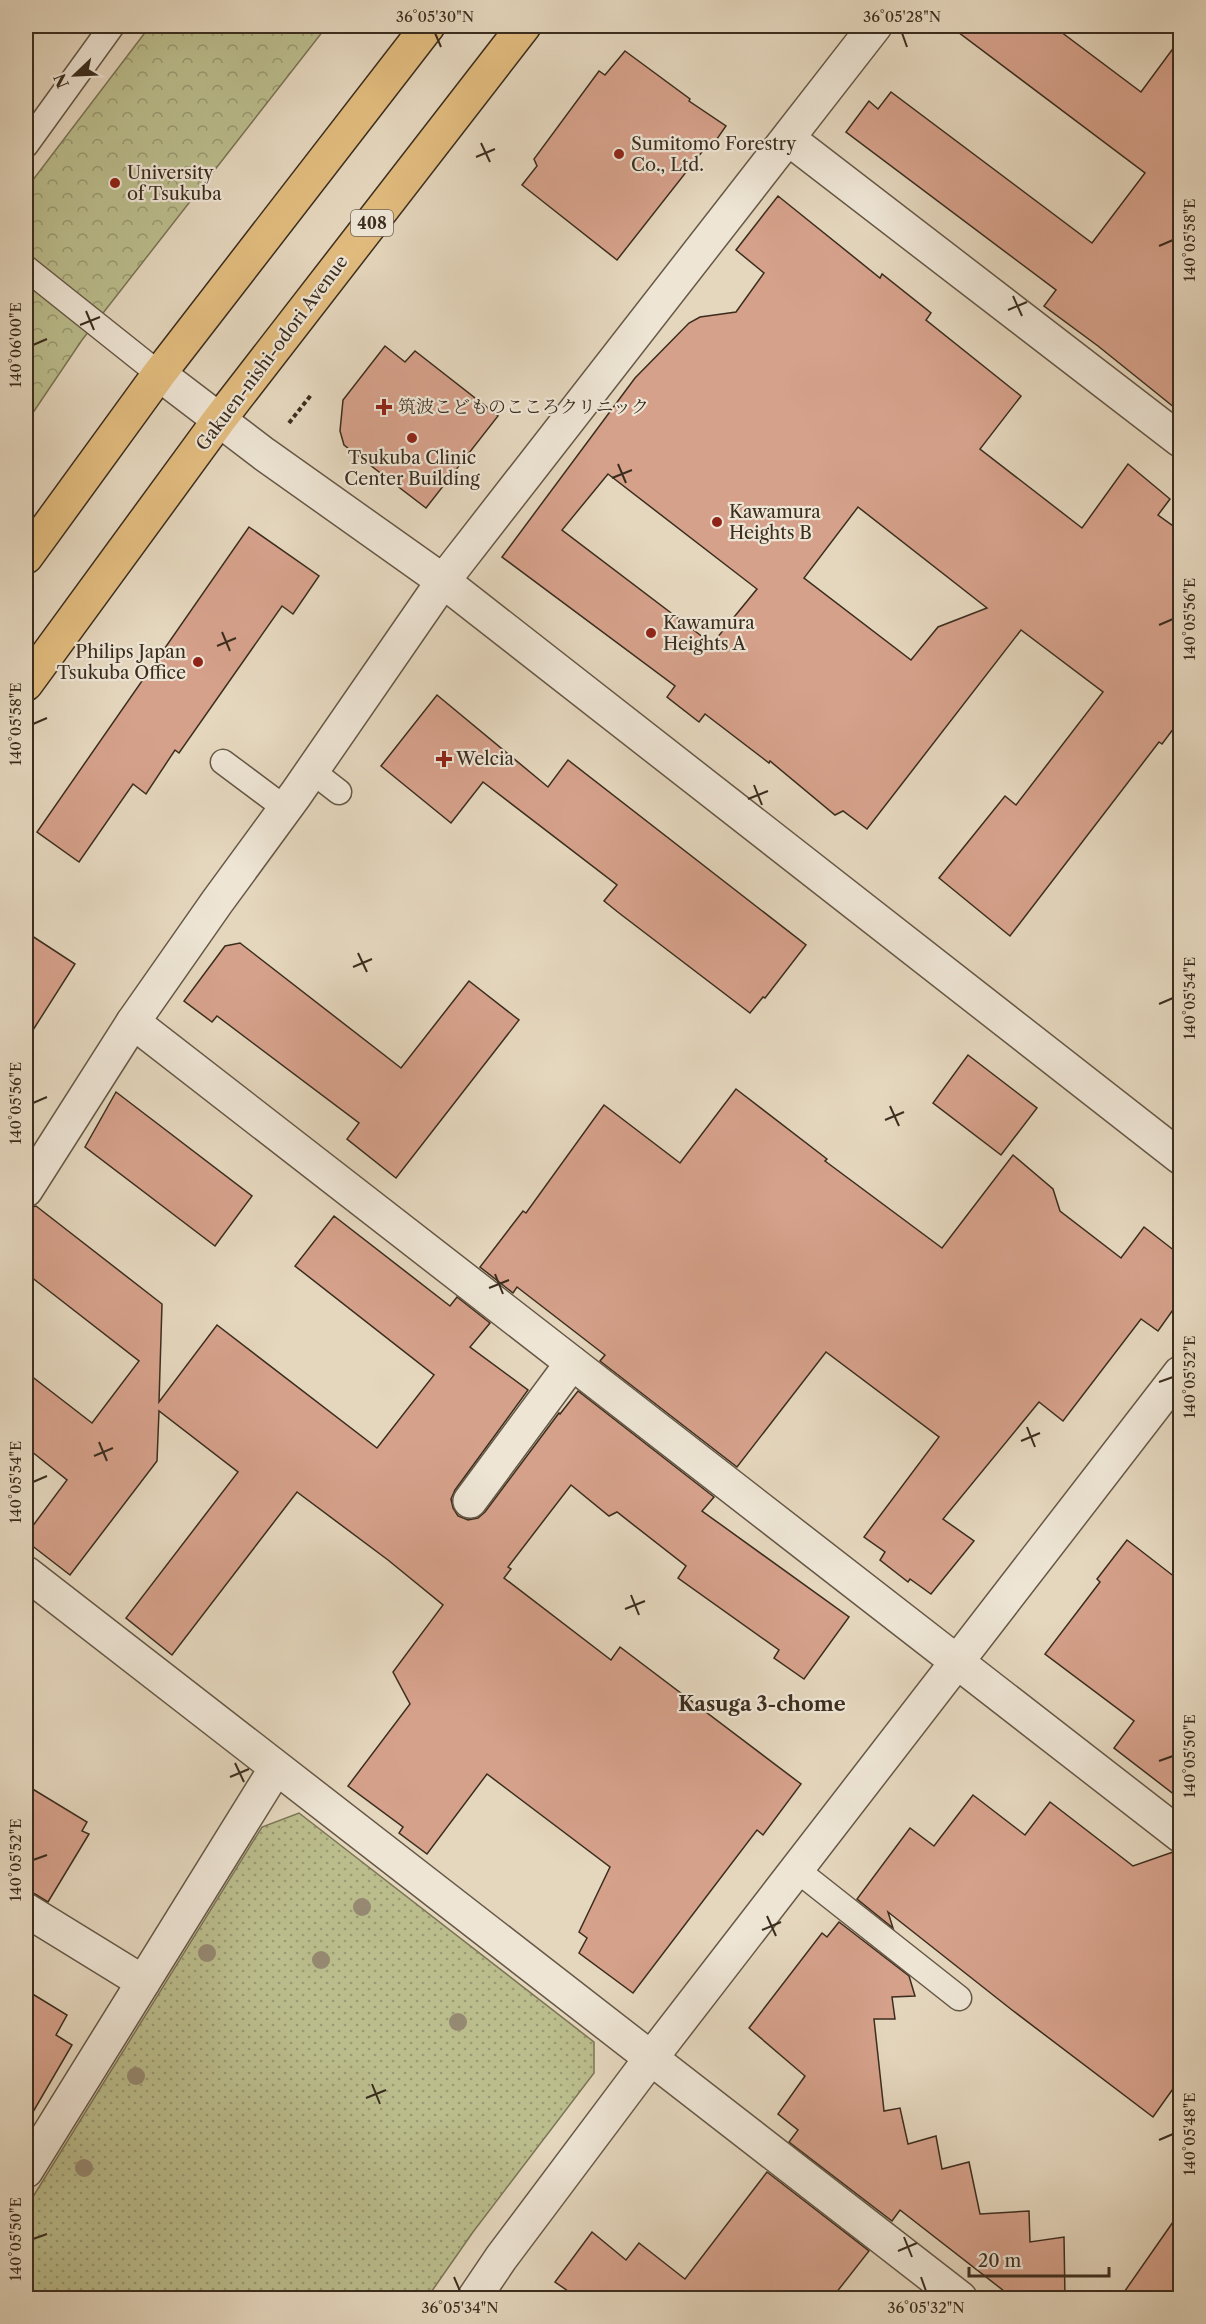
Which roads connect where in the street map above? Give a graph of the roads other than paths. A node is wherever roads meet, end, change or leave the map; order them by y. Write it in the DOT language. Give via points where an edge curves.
graph roads {
  1 [pos="112,26"];
  2 [pos="428,26"];
  3 [pos="524,26"];
  4 [pos="874,26"];
  5 [pos="789,139"];
  6 [pos="26,145"];
  7 [pos="26,268"];
  8 [pos="159,374"];
  9 [pos="219,420"];
  10 [pos="1180,440"];
  11 [pos="26,557"];
  12 [pos="443,580"];
  13 [pos="26,684"];
  14 [pos="223,762"];
  15 [pos="312,771"];
  16 [pos="339,792"];
  17 [pos="285,808"];
  18 [pos="134,1022"];
  19 [pos="1180,1157"];
  20 [pos="26,1190"];
  21 [pos="572,1363"];
  22 [pos="1180,1373"];
  23 [pos="470,1502"];
  24 [pos="26,1573"];
  25 [pos="958,1664"];
  26 [pos="276,1767"];
  27 [pos="1180,1835"];
  28 [pos="797,1870"];
  29 [pos="26,1910"];
  30 [pos="143,1982"];
  31 [pos="959,1998"];
  32 [pos="651,2058"];
  33 [pos="26,2171"];
  34 [pos="474,2298"];
  35 [pos="960,2298"];
  1 -- 6 [label="lane"];
  2 -- 8 [label="highway"];
  3 -- 9 [label="highway, Gakuen-nishi-odori Avenue / 408"];
  4 -- 5 [label="street"];
  5 -- 10 [label="street"];
  5 -- 12 [label="street"];
  7 -- 8 [label="lane"];
  8 -- 9 [label="street"];
  8 -- 11 [label="highway"];
  9 -- 12 [label="street"];
  9 -- 13 [label="highway, Gakuen-nishi-odori Avenue / 408"];
  12 -- 15 [label="street"];
  12 -- 19 [label="street"];
  14 -- 17 [label="lane"];
  15 -- 16 [label="lane"];
  15 -- 17 [label="street"];
  17 -- 18 [label="street"];
  18 -- 20 [label="street"];
  18 -- 21 [label="street"];
  21 -- 23 [label="street"];
  21 -- 25 [label="street"];
  22 -- 25 [label="street"];
  24 -- 26 [label="street"];
  25 -- 27 [label="street"];
  25 -- 28 [label="street"];
  26 -- 30 [label="street"];
  26 -- 32 [label="street"];
  28 -- 31 [label="lane"];
  28 -- 32 [label="street"];
  29 -- 30 [label="street"];
  30 -- 33 [label="street"];
  32 -- 34 [label="street"];
  32 -- 35 [label="street"];
}
